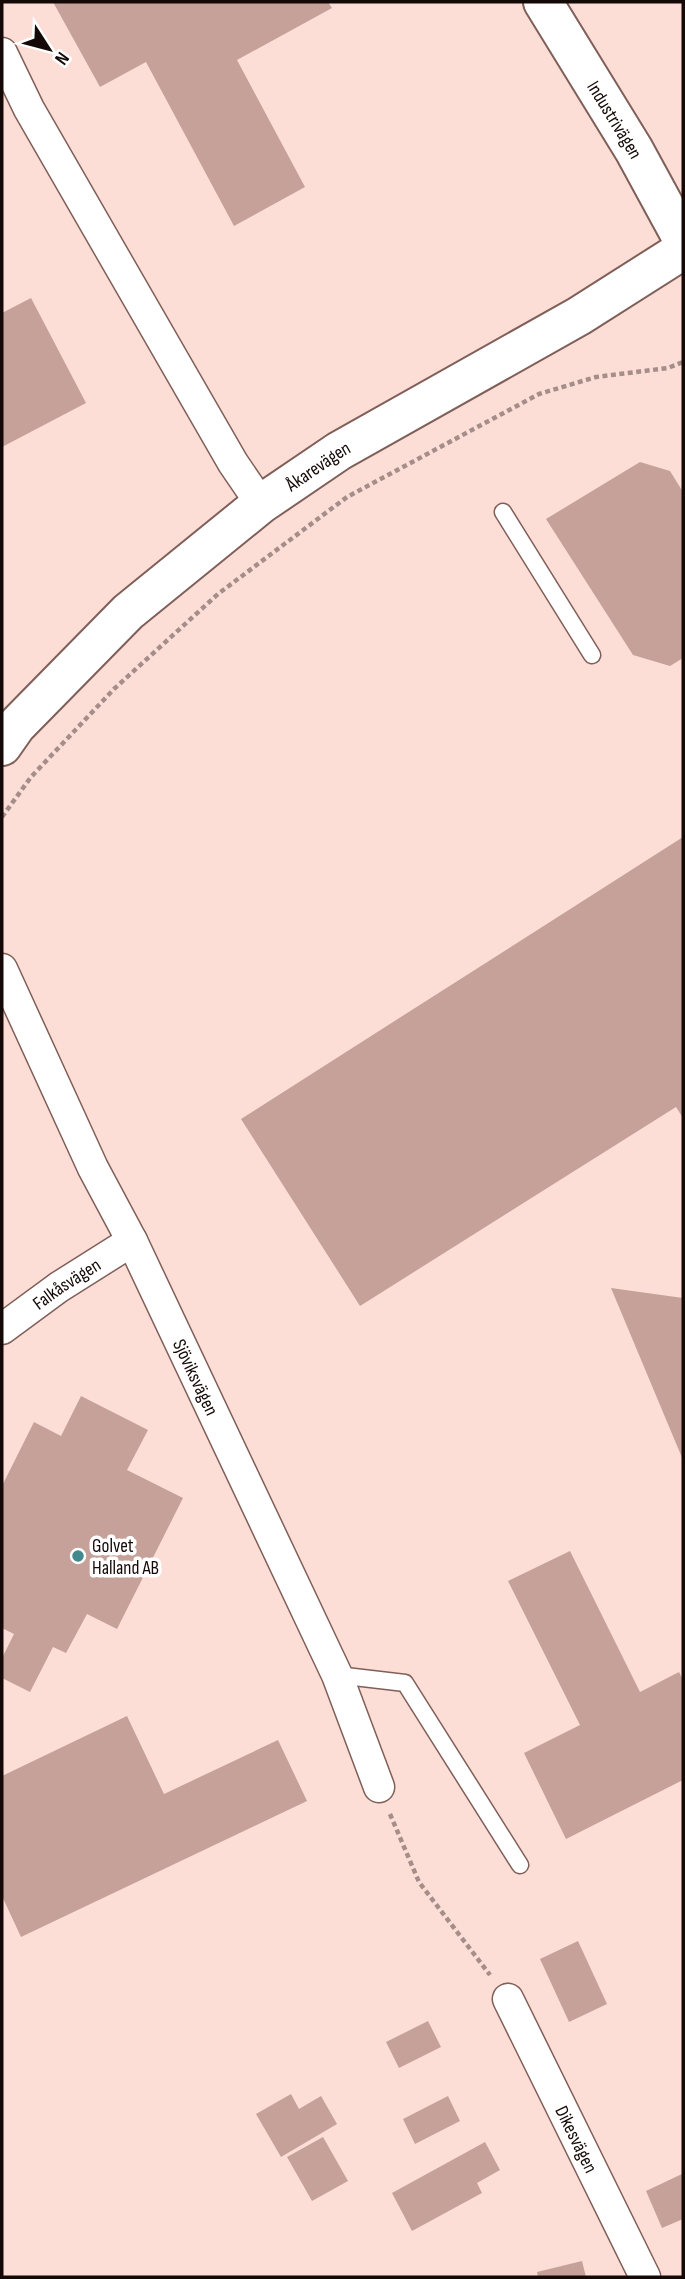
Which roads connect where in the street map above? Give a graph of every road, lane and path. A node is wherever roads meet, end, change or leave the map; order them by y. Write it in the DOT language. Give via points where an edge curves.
graph roads {
  1 [pos="543,2"];
  2 [pos="2,53"];
  3 [pos="683,240"];
  4 [pos="683,250"];
  5 [pos="683,362"];
  6 [pos="261,504"];
  7 [pos="503,513"];
  8 [pos="592,655"];
  9 [pos="2,746"];
  10 [pos="2,817"];
  11 [pos="2,969"];
  12 [pos="132,1241"];
  13 [pos="2,1329"];
  14 [pos="337,1675"];
  15 [pos="379,1787"];
  16 [pos="520,1865"];
  17 [pos="509,1999"];
  18 [pos="645,2277"];
  1 -- 3 [label="street, Industrivägen"];
  2 -- 6 [label="street" via="29,109"];
  4 -- 6 [label="street, Åkarevägen" via="579,316 339,451"];
  5 -- 10 [label="path" via="596,377 539,394 347,497 218,594 114,689 31,777"];
  6 -- 9 [label="street, Åkarevägen" via="128,612 16,726"];
  7 -- 8 [label="lane"];
  11 -- 12 [label="street, Sjöviksvägen" via="93,1168"];
  12 -- 13 [label="street, Falkåsvägen"];
  12 -- 14 [label="street, Sjöviksvägen"];
  14 -- 15 [label="street, Sjöviksvägen"];
  14 -- 16 [label="lane" via="405,1683"];
  15 -- 17 [label="path" via="419,1882"];
  17 -- 18 [label="street, Dikesvägen"];
}
